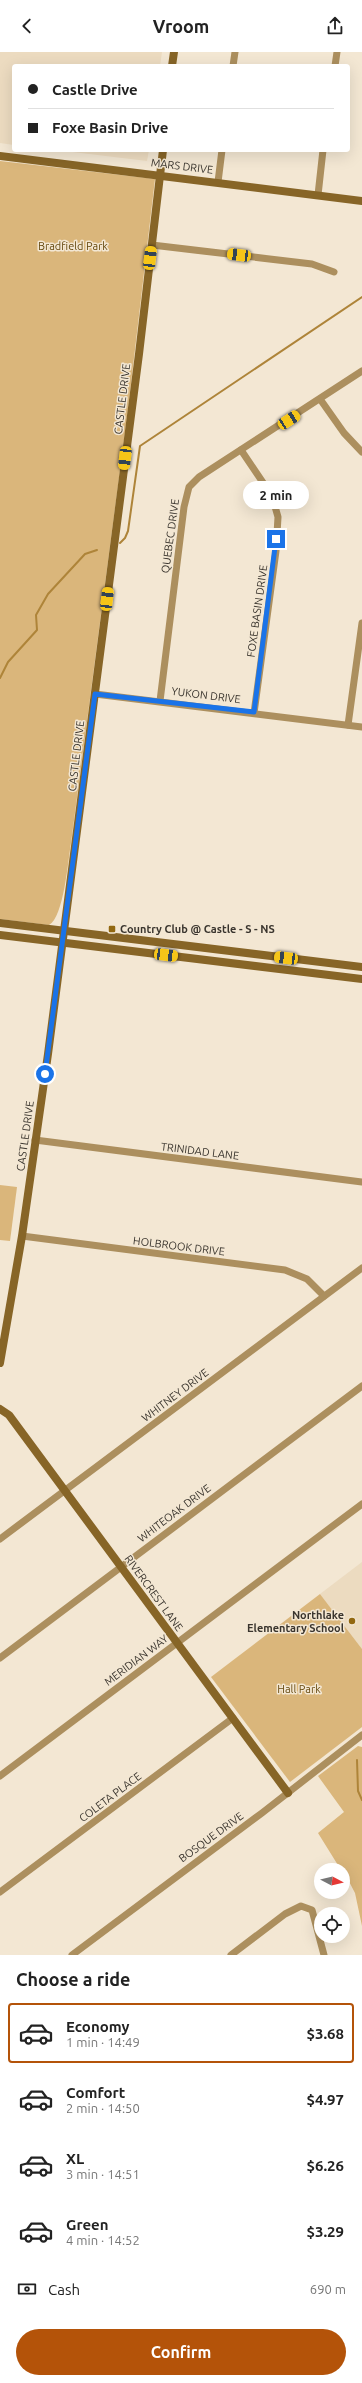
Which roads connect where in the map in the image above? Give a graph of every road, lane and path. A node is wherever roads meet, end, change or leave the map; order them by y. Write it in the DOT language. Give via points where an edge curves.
graph roads {
  1 [pos="174,52"];
  2 [pos="235,52"];
  3 [pos="337,52"];
  4 [pos="172,64"];
  5 [pos="233,64"];
  6 [pos="335,64"];
  7 [pos="163,152"];
  8 [pos="222,152"];
  9 [pos="323,152"];
  10 [pos="0,156"];
  11 [pos="160,175"];
  12 [pos="218,182"];
  13 [pos="318,195"];
  14 [pos="362,201"];
  15 [pos="152,245"];
  16 [pos="334,272"];
  17 [pos="362,371"];
  18 [pos="320,400"];
  19 [pos="241,450"];
  20 [pos="362,452"];
  21 [pos="362,623"];
  22 [pos="95,694"];
  23 [pos="160,701"];
  24 [pos="254,712"];
  25 [pos="348,725"];
  26 [pos="362,727"];
  27 [pos="0,923"];
  28 [pos="64,931"];
  29 [pos="0,935"];
  30 [pos="63,943"];
  31 [pos="240,952"];
  32 [pos="238,964"];
  33 [pos="362,967"];
  34 [pos="362,979"];
  35 [pos="36,1140"];
  36 [pos="362,1182"];
  37 [pos="22,1236"];
  38 [pos="362,1268"];
  39 [pos="324,1296"];
  40 [pos="0,1363"];
  41 [pos="362,1386"];
  42 [pos="0,1409"];
  43 [pos="66,1490"];
  44 [pos="362,1504"];
  45 [pos="0,1539"];
  46 [pos="121,1566"];
  47 [pos="177,1642"];
  48 [pos="0,1658"];
  49 [pos="233,1718"];
  50 [pos="362,1735"];
  51 [pos="0,1776"];
  52 [pos="288,1793"];
  53 [pos="0,1892"];
  54 [pos="72,1955"];
  55 [pos="231,1955"];
  56 [pos="324,1955"];
  1 -- 4 [label="main road"];
  2 -- 5 [label="street"];
  3 -- 6 [label="street"];
  7 -- 11 [label="main road, CASTLE DRIVE"];
  8 -- 12 [label="street"];
  9 -- 13 [label="street"];
  10 -- 11 [label="main road, MARS DRIVE"];
  11 -- 12 [label="main road, MARS DRIVE"];
  11 -- 15 [label="main road, CASTLE DRIVE"];
  12 -- 13 [label="main road, MARS DRIVE"];
  13 -- 14 [label="main road, MARS DRIVE"];
  15 -- 16 [label="street" via="312,264"];
  15 -- 22 [label="main road, CASTLE DRIVE"];
  17 -- 18 [label="street, QUEBEC DRIVE"];
  18 -- 19 [label="street, QUEBEC DRIVE"];
  18 -- 20 [label="street" via="344,433"];
  19 -- 23 [label="street, QUEBEC DRIVE" via="199,476 189,487 184,507"];
  19 -- 24 [label="street, FOXE BASIN DRIVE" via="272,496 278,516 276,551"];
  21 -- 25 [label="street"];
  22 -- 23 [label="street, YUKON DRIVE"];
  22 -- 28 [label="main road, CASTLE DRIVE"];
  23 -- 24 [label="street, YUKON DRIVE"];
  24 -- 25 [label="street, YUKON DRIVE"];
  25 -- 26 [label="street, YUKON DRIVE"];
  27 -- 28 [label="main road"];
  28 -- 30 [label="main road, CASTLE DRIVE"];
  28 -- 31 [label="main road"];
  29 -- 30 [label="main road"];
  30 -- 32 [label="main road"];
  30 -- 35 [label="main road, CASTLE DRIVE"];
  31 -- 32 [label="main road"];
  31 -- 33 [label="main road"];
  32 -- 34 [label="main road"];
  35 -- 36 [label="street, TRINIDAD LANE"];
  35 -- 37 [label="main road, CASTLE DRIVE"];
  37 -- 39 [label="street, HOLBROOK DRIVE" via="285,1270 307,1279"];
  37 -- 40 [label="main road, CASTLE DRIVE"];
  38 -- 39 [label="street, WHITNEY DRIVE"];
  39 -- 43 [label="street, WHITNEY DRIVE"];
  41 -- 46 [label="street, WHITEOAK DRIVE"];
  42 -- 43 [label="main road, RIVERCREST LANE" via="9,1415"];
  43 -- 45 [label="street, WHITNEY DRIVE"];
  43 -- 46 [label="main road, RIVERCREST LANE"];
  44 -- 47 [label="street, MERIDIAN WAY"];
  46 -- 47 [label="main road, RIVERCREST LANE"];
  46 -- 48 [label="street, WHITEOAK DRIVE"];
  47 -- 49 [label="main road, RIVERCREST LANE"];
  47 -- 51 [label="street, MERIDIAN WAY"];
  49 -- 52 [label="main road, RIVERCREST LANE"];
  49 -- 53 [label="street, COLETA PLACE"];
  50 -- 52 [label="street, BOSQUE DRIVE"];
  52 -- 54 [label="street, BOSQUE DRIVE"];
  55 -- 56 [label="street" via="285,1914 295,1908 306,1907 312,1910 315,1916"];
}
